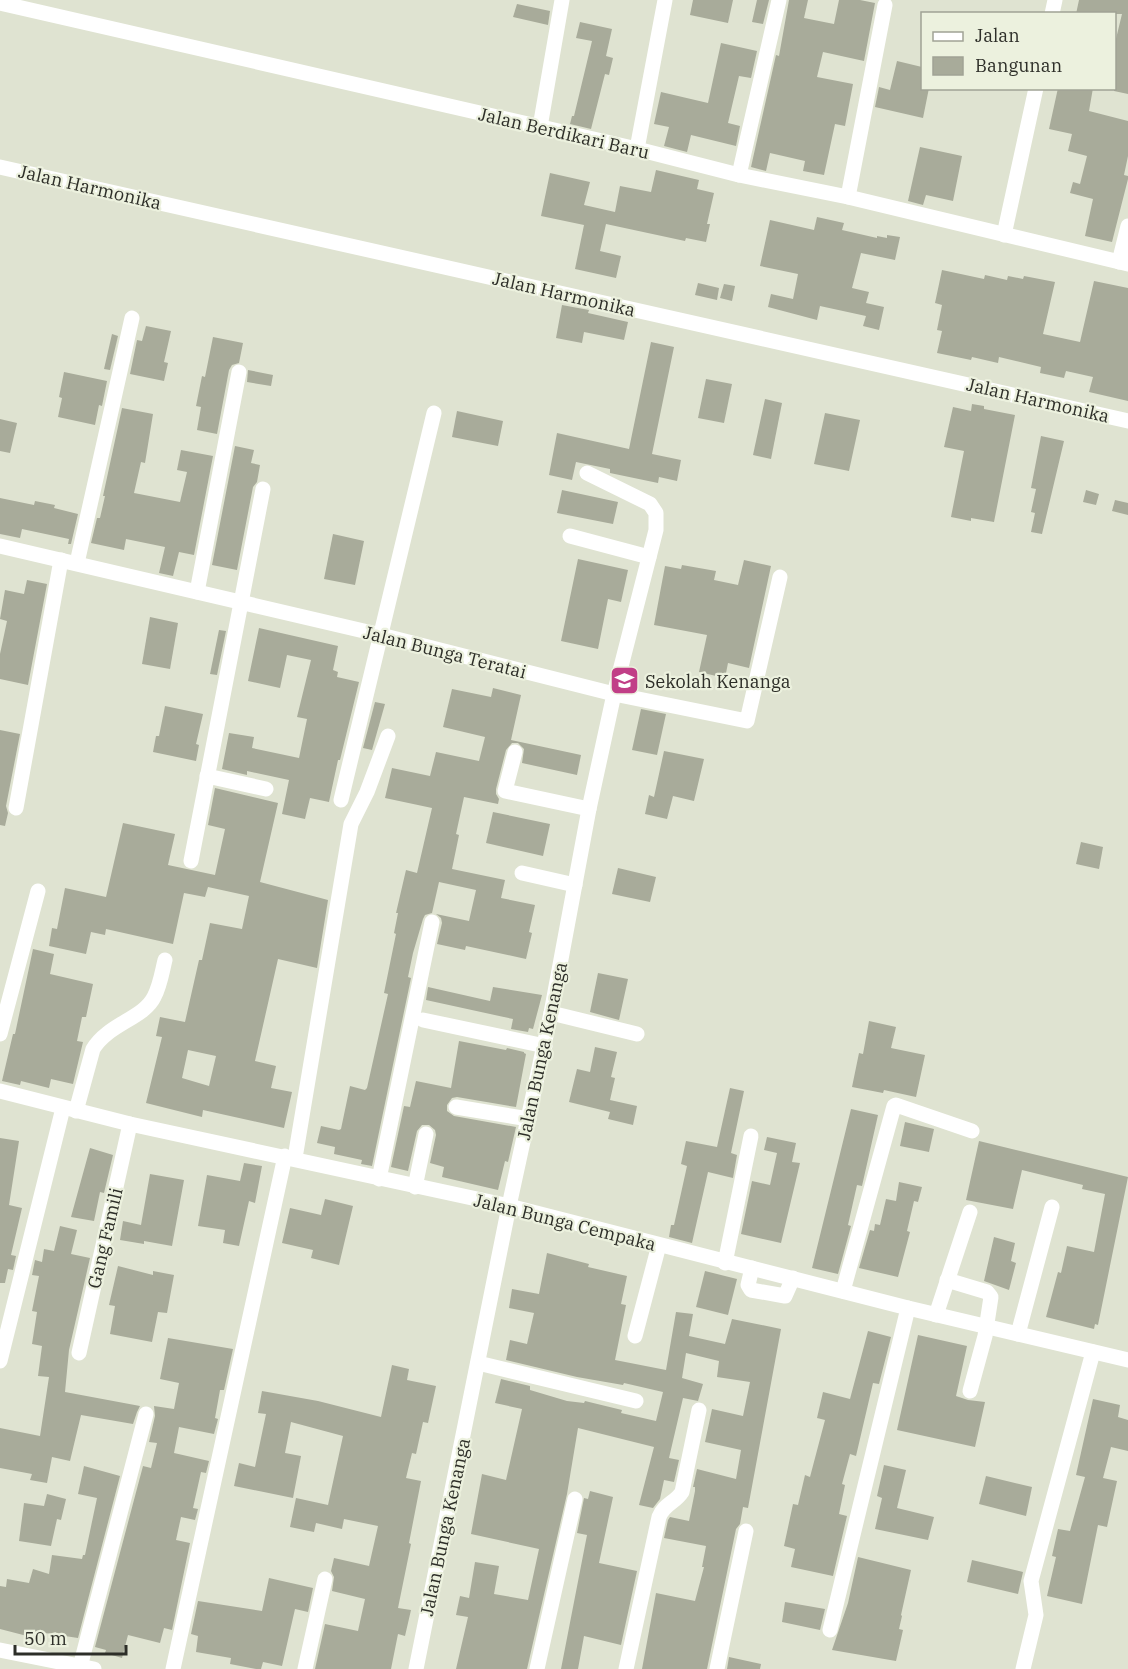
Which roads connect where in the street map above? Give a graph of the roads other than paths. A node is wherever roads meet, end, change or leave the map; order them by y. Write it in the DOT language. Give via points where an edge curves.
graph roads {
  1 [pos="562,0"];
  2 [pos="665,0"];
  3 [pos="778,0"];
  4 [pos="0,3"];
  5 [pos="885,5"];
  6 [pos="1036,90"];
  7 [pos="540,127"];
  8 [pos="637,149"];
  9 [pos="0,167"];
  10 [pos="738,175"];
  11 [pos="848,196"];
  12 [pos="1128,226"];
  13 [pos="1004,235"];
  14 [pos="1124,263"];
  15 [pos="132,318"];
  16 [pos="239,372"];
  17 [pos="434,413"];
  18 [pos="1128,420"];
  19 [pos="587,473"];
  20 [pos="263,489"];
  21 [pos="570,536"];
  22 [pos="0,546"];
  23 [pos="650,557"];
  24 [pos="61,560"];
  25 [pos="77,563"];
  26 [pos="780,577"];
  27 [pos="197,592"];
  28 [pos="240,603"];
  29 [pos="381,635"];
  30 [pos="614,694"];
  31 [pos="388,736"];
  32 [pos="515,752"];
  33 [pos="207,776"];
  34 [pos="266,789"];
  35 [pos="341,800"];
  36 [pos="16,808"];
  37 [pos="589,809"];
  38 [pos="191,861"];
  39 [pos="522,873"];
  40 [pos="575,885"];
  41 [pos="38,891"];
  42 [pos="432,922"];
  43 [pos="165,960"];
  44 [pos="552,1013"];
  45 [pos="423,1020"];
  46 [pos="0,1034"];
  47 [pos="637,1034"];
  48 [pos="545,1046"];
  49 [pos="0,1091"];
  50 [pos="456,1107"];
  51 [pos="70,1109"];
  52 [pos="529,1119"];
  53 [pos="130,1124"];
  54 [pos="972,1131"];
  55 [pos="426,1134"];
  56 [pos="751,1136"];
  57 [pos="290,1157"];
  58 [pos="380,1179"];
  59 [pos="415,1187"];
  60 [pos="509,1206"];
  61 [pos="1052,1207"];
  62 [pos="970,1212"];
  63 [pos="659,1245"];
  64 [pos="725,1263"];
  65 [pos="752,1269"];
  66 [pos="793,1278"];
  67 [pos="947,1280"];
  68 [pos="843,1291"];
  69 [pos="908,1308"];
  70 [pos="936,1315"];
  71 [pos="987,1327"];
  72 [pos="1017,1334"];
  73 [pos="635,1336"];
  74 [pos="1093,1352"];
  75 [pos="79,1353"];
  76 [pos="1128,1360"];
  77 [pos="0,1361"];
  78 [pos="478,1363"];
  79 [pos="970,1391"];
  80 [pos="636,1401"];
  81 [pos="699,1410"];
  82 [pos="146,1414"];
  83 [pos="575,1499"];
  84 [pos="746,1531"];
  85 [pos="325,1580"];
  86 [pos="830,1630"];
  87 [pos="0,1650"];
  88 [pos="32,1663"];
  89 [pos="87,1668"];
  90 [pos="173,1669"];
  91 [pos="305,1669"];
  92 [pos="416,1669"];
  93 [pos="537,1669"];
  94 [pos="626,1669"];
  95 [pos="717,1669"];
  96 [pos="1023,1669"];
  1 -- 7 [label="street"];
  2 -- 8 [label="street"];
  3 -- 10 [label="street"];
  4 -- 7 [label="street, Jalan Berdikari Baru"];
  5 -- 11 [label="street"];
  6 -- 13 [label="street"];
  7 -- 8 [label="street, Jalan Berdikari Baru"];
  8 -- 10 [label="street, Jalan Berdikari Baru"];
  9 -- 18 [label="street, Jalan Harmonika"];
  10 -- 11 [label="street, Jalan Berdikari Baru"];
  11 -- 13 [label="street, Jalan Berdikari Baru"];
  12 -- 14 [label="street"];
  13 -- 14 [label="street, Jalan Berdikari Baru"];
  15 -- 25 [label="street"];
  16 -- 27 [label="street"];
  17 -- 29 [label="street"];
  19 -- 23 [label="street, Jalan Bunga Kenanga" via="650,504 656,513 656,530"];
  20 -- 28 [label="street"];
  21 -- 23 [label="street"];
  22 -- 24 [label="street, Jalan Bunga Teratai"];
  23 -- 30 [label="street, Jalan Bunga Kenanga"];
  24 -- 25 [label="street, Jalan Bunga Teratai"];
  24 -- 36 [label="street"];
  25 -- 27 [label="street, Jalan Bunga Teratai"];
  26 -- 30 [label="street, Jalan Bunga Teratai" via="747,721"];
  27 -- 28 [label="street, Jalan Bunga Teratai"];
  28 -- 29 [label="street, Jalan Bunga Teratai"];
  28 -- 33 [label="street"];
  29 -- 30 [label="street, Jalan Bunga Teratai"];
  29 -- 35 [label="street"];
  30 -- 37 [label="street, Jalan Bunga Kenanga"];
  31 -- 57 [label="street" via="351,824"];
  32 -- 37 [label="street" via="505,791"];
  33 -- 34 [label="street"];
  33 -- 38 [label="street"];
  37 -- 40 [label="street, Jalan Bunga Kenanga"];
  39 -- 40 [label="street"];
  40 -- 44 [label="street, Jalan Bunga Kenanga"];
  41 -- 46 [label="street"];
  42 -- 58 [label="street"];
  43 -- 51 [label="street" via="150,1003 111,1029 93,1049"];
  44 -- 47 [label="street"];
  44 -- 48 [label="street, Jalan Bunga Kenanga"];
  45 -- 48 [label="street"];
  48 -- 52 [label="street, Jalan Bunga Kenanga"];
  49 -- 51 [label="street, Jalan Bunga Cempaka"];
  50 -- 52 [label="street"];
  51 -- 53 [label="street, Jalan Bunga Cempaka"];
  51 -- 77 [label="street"];
  52 -- 60 [label="street, Jalan Bunga Kenanga"];
  53 -- 57 [label="street, Jalan Bunga Cempaka"];
  53 -- 75 [label="street, Gang Famili"];
  54 -- 68 [label="street" via="894,1106"];
  55 -- 59 [label="street"];
  56 -- 64 [label="street"];
  57 -- 58 [label="street, Jalan Bunga Cempaka"];
  57 -- 90 [label="street"];
  58 -- 59 [label="street, Jalan Bunga Cempaka"];
  59 -- 60 [label="street, Jalan Bunga Cempaka"];
  60 -- 63 [label="street, Jalan Bunga Cempaka"];
  60 -- 78 [label="street, Jalan Bunga Kenanga"];
  61 -- 72 [label="street"];
  62 -- 67 [label="street"];
  63 -- 64 [label="street, Jalan Bunga Cempaka"];
  63 -- 73 [label="street"];
  64 -- 65 [label="street, Jalan Bunga Cempaka"];
  65 -- 66 [label="street, Jalan Bunga Cempaka"];
  65 -- 66 [label="street" via="748,1285 751,1290 785,1296"];
  66 -- 68 [label="street, Jalan Bunga Cempaka"];
  67 -- 70 [label="street"];
  67 -- 71 [label="street" via="990,1294"];
  68 -- 69 [label="street, Jalan Bunga Cempaka"];
  69 -- 70 [label="street, Jalan Bunga Cempaka"];
  69 -- 86 [label="street"];
  70 -- 71 [label="street, Jalan Bunga Cempaka"];
  71 -- 72 [label="street, Jalan Bunga Cempaka"];
  71 -- 79 [label="street"];
  72 -- 74 [label="street, Jalan Bunga Cempaka"];
  74 -- 76 [label="street, Jalan Bunga Cempaka"];
  74 -- 96 [label="street" via="1031,1581 1036,1615"];
  78 -- 80 [label="street"];
  78 -- 92 [label="street, Jalan Bunga Kenanga"];
  81 -- 94 [label="street" via="682,1492 663,1507 659,1517"];
  82 -- 89 [label="street"];
  83 -- 93 [label="street"];
  84 -- 95 [label="street"];
  85 -- 91 [label="street"];
  87 -- 88 [label="street"];
  88 -- 89 [label="street"];
}
